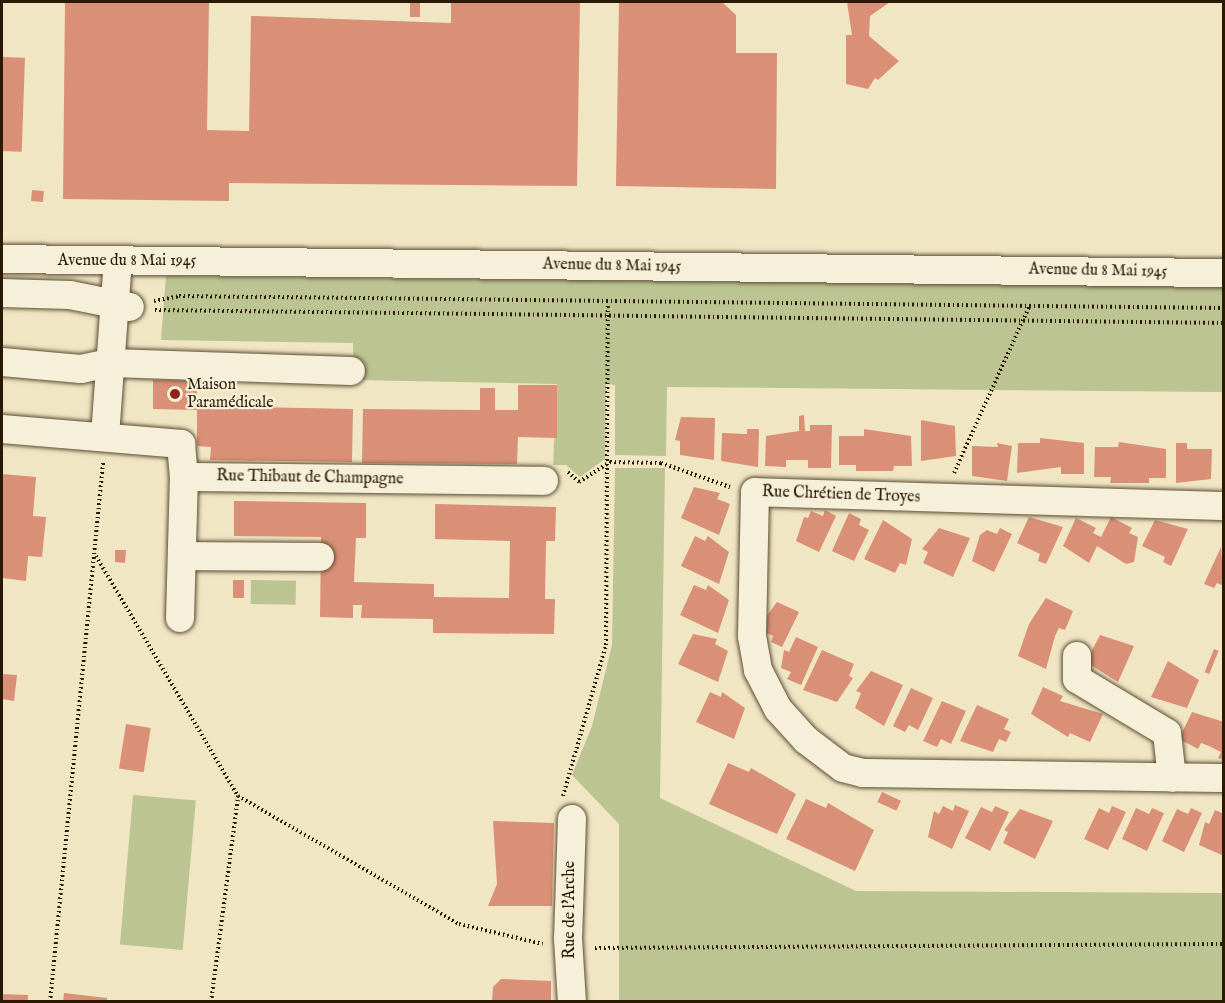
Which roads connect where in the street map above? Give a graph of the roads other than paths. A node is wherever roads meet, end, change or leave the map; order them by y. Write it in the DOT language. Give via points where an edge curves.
graph roads {
  1 [pos="2,259"];
  2 [pos="117,261"];
  3 [pos="1224,273"];
  4 [pos="2,293"];
  5 [pos="123,306"];
  6 [pos="2,362"];
  7 [pos="111,363"];
  8 [pos="351,371"];
  9 [pos="2,429"];
  10 [pos="105,436"];
  11 [pos="184,477"];
  12 [pos="544,481"];
  13 [pos="1224,506"];
  14 [pos="182,556"];
  15 [pos="320,557"];
  16 [pos="180,618"];
  17 [pos="1077,656"];
  18 [pos="1172,777"];
  19 [pos="1224,778"];
  20 [pos="572,819"];
  21 [pos="572,1002"];
  1 -- 2 [label="street, Avenue du 8 Mai 1945"];
  2 -- 3 [label="street, Avenue du 8 Mai 1945"];
  2 -- 5 [label="street"];
  4 -- 5 [label="street" via="70,295"];
  5 -- 7 [label="street"];
  6 -- 7 [label="street" via="81,369"];
  7 -- 8 [label="street"];
  7 -- 10 [label="street"];
  9 -- 10 [label="street"];
  10 -- 11 [label="street" via="181,444"];
  11 -- 12 [label="street, Rue Thibaut de Champagne"];
  11 -- 14 [label="street"];
  13 -- 18 [label="street, Rue Chrétien de Troyes" via="755,492 752,636 758,670 778,709 825,757 862,773"];
  14 -- 15 [label="street"];
  14 -- 16 [label="street"];
  17 -- 18 [label="street" via="1077,679 1167,733"];
  18 -- 19 [label="street, Rue Chrétien de Troyes"];
  20 -- 21 [label="street, Rue de l'Arche"];
}
